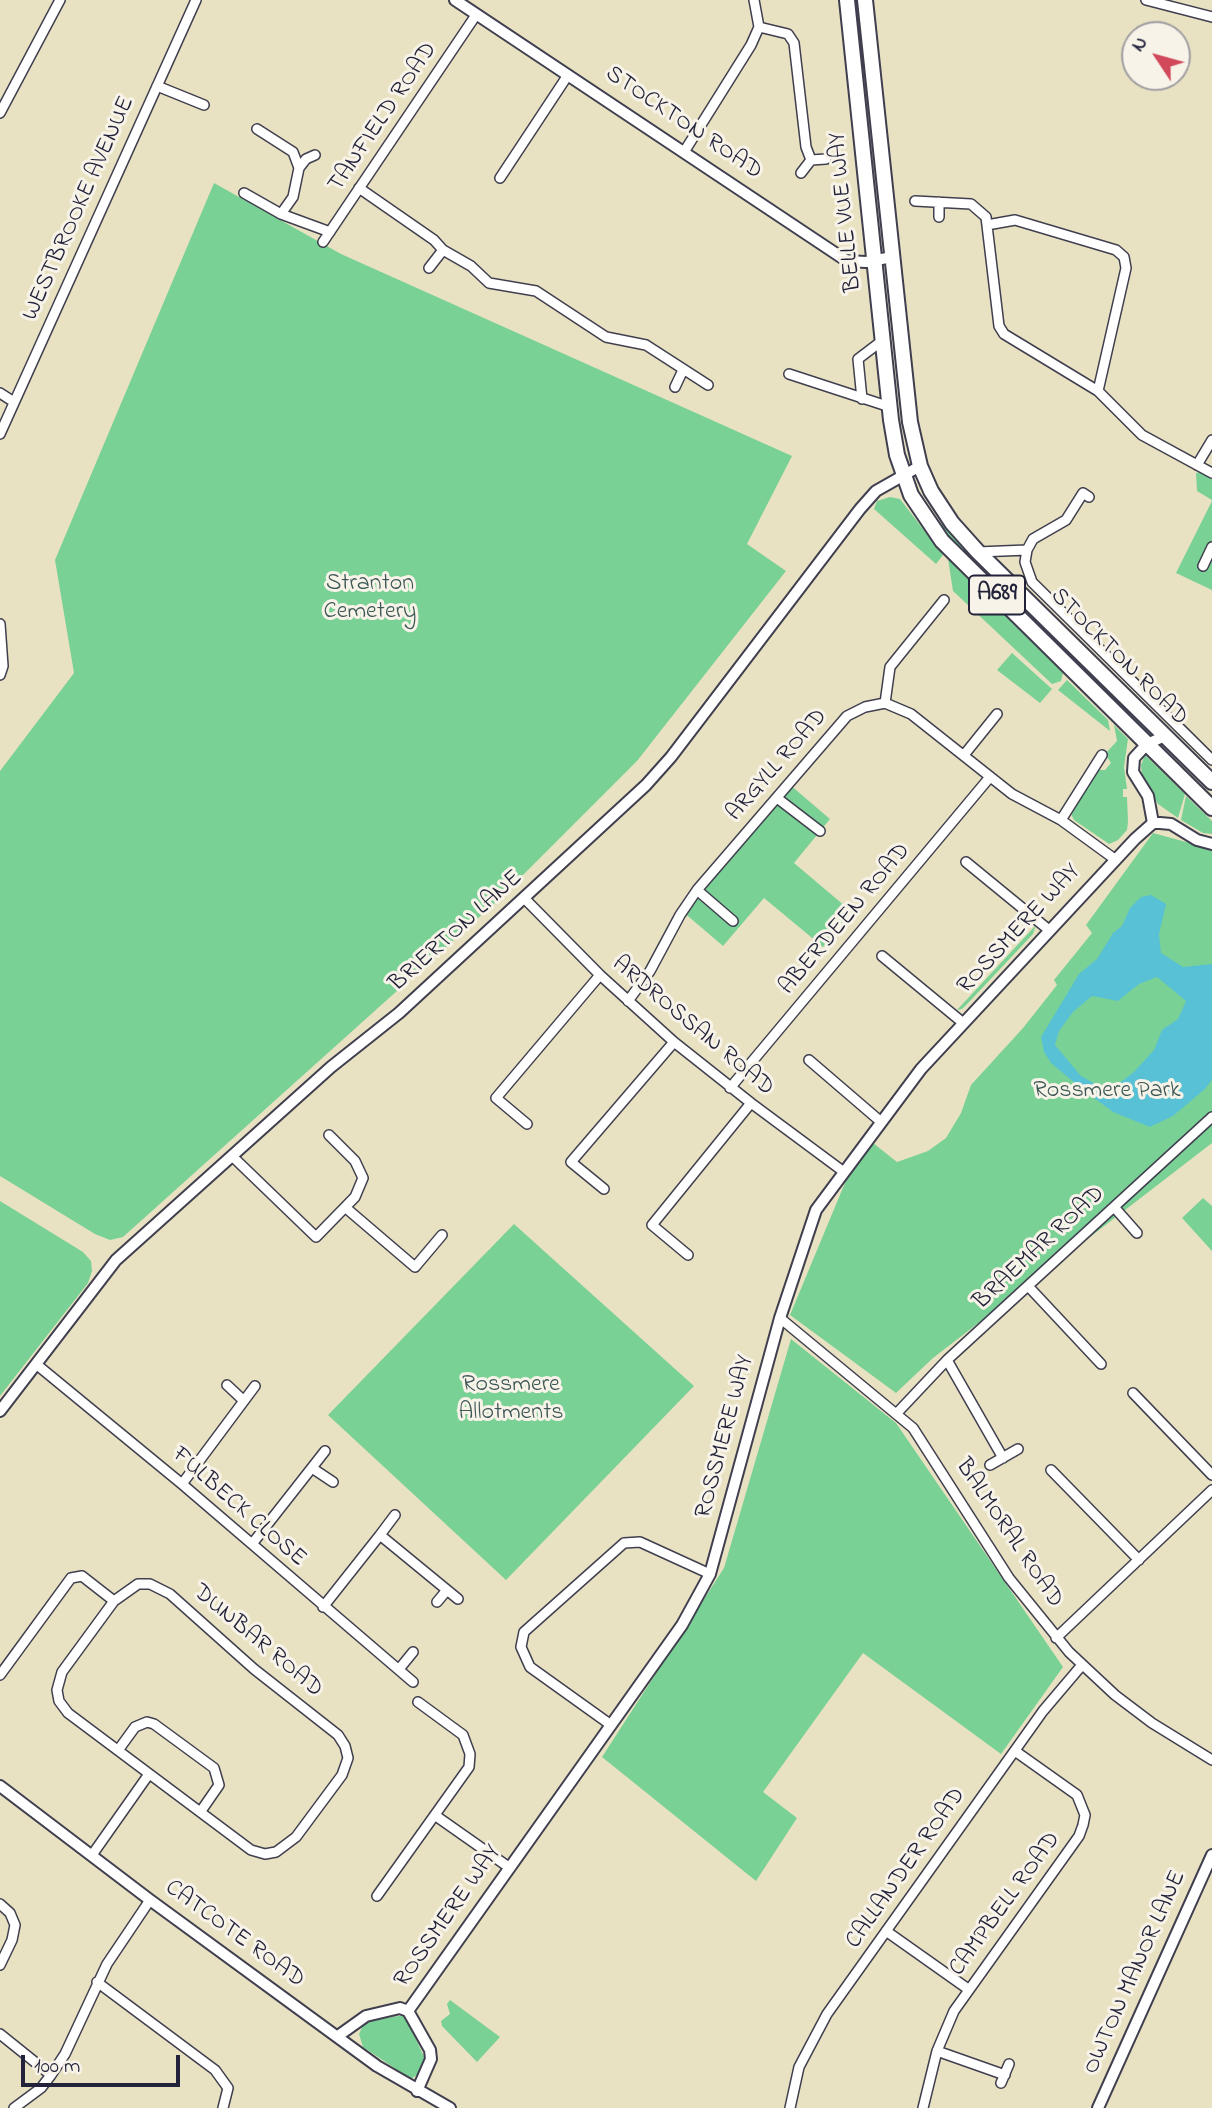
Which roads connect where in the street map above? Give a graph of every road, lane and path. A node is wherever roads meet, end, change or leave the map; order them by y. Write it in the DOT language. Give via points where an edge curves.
graph roads {
  1 [pos="61,0"];
  2 [pos="196,0"];
  3 [pos="455,0"];
  4 [pos="754,0"];
  5 [pos="848,0"];
  6 [pos="865,0"];
  7 [pos="1146,0"];
  8 [pos="476,15"];
  9 [pos="1212,17"];
  10 [pos="759,27"];
  11 [pos="568,75"];
  12 [pos="157,86"];
  13 [pos="204,105"];
  14 [pos="0,113"];
  15 [pos="257,129"];
  16 [pos="684,152"];
  17 [pos="315,155"];
  18 [pos="826,159"];
  19 [pos="811,160"];
  20 [pos="299,168"];
  21 [pos="801,173"];
  22 [pos="500,178"];
  23 [pos="359,188"];
  24 [pos="244,192"];
  25 [pos="915,201"];
  26 [pos="939,202"];
  27 [pos="281,214"];
  28 [pos="939,217"];
  29 [pos="987,225"];
  30 [pos="330,232"];
  31 [pos="323,242"];
  32 [pos="443,250"];
  33 [pos="892,257"];
  34 [pos="875,260"];
  35 [pos="429,268"];
  36 [pos="883,340"];
  37 [pos="683,370"];
  38 [pos="789,374"];
  39 [pos="708,384"];
  40 [pos="675,387"];
  41 [pos="1098,391"];
  42 [pos="0,393"];
  43 [pos="862,399"];
  44 [pos="14,402"];
  45 [pos="891,414"];
  46 [pos="0,434"];
  47 [pos="1212,440"];
  48 [pos="1197,465"];
  49 [pos="919,466"];
  50 [pos="1212,473"];
  51 [pos="902,475"];
  52 [pos="1089,497"];
  53 [pos="1212,547"];
  54 [pos="1027,550"];
  55 [pos="978,551"];
  56 [pos="1203,566"];
  57 [pos="944,600"];
  58 [pos="1064,614"];
  59 [pos="0,624"];
  60 [pos="1054,627"];
  61 [pos="1043,642"];
  62 [pos="0,675"];
  63 [pos="885,703"];
  64 [pos="997,714"];
  65 [pos="1165,736"];
  66 [pos="1147,744"];
  67 [pos="964,755"];
  68 [pos="1102,755"];
  69 [pos="1212,760"];
  70 [pos="990,777"];
  71 [pos="1212,782"];
  72 [pos="777,797"];
  73 [pos="1212,808"];
  74 [pos="1061,820"];
  75 [pos="1153,823"];
  76 [pos="820,831"];
  77 [pos="1212,844"];
  78 [pos="1116,860"];
  79 [pos="966,862"];
  80 [pos="698,890"];
  81 [pos="525,899"];
  82 [pos="733,921"];
  83 [pos="1049,930"];
  84 [pos="882,956"];
  85 [pos="600,975"];
  86 [pos="628,1001"];
  87 [pos="962,1023"];
  88 [pos="674,1042"];
  89 [pos="809,1060"];
  90 [pos="730,1088"];
  91 [pos="751,1104"];
  92 [pos="1212,1117"];
  93 [pos="880,1121"];
  94 [pos="527,1124"];
  95 [pos="329,1135"];
  96 [pos="232,1156"];
  97 [pos="844,1172"];
  98 [pos="604,1189"];
  99 [pos="346,1208"];
  100 [pos="1114,1208"];
  101 [pos="1136,1233"];
  102 [pos="442,1235"];
  103 [pos="688,1255"];
  104 [pos="1028,1286"];
  105 [pos="780,1318"];
  106 [pos="947,1360"];
  107 [pos="36,1364"];
  108 [pos="1101,1364"];
  109 [pos="227,1385"];
  110 [pos="255,1386"];
  111 [pos="1133,1393"];
  112 [pos="244,1401"];
  113 [pos="0,1411"];
  114 [pos="897,1413"];
  115 [pos="1018,1449"];
  116 [pos="325,1451"];
  117 [pos="1003,1458"];
  118 [pos="990,1465"];
  119 [pos="312,1468"];
  120 [pos="1051,1470"];
  121 [pos="1212,1475"];
  122 [pos="333,1482"];
  123 [pos="182,1484"];
  124 [pos="1212,1490"];
  125 [pos="395,1515"];
  126 [pos="380,1535"];
  127 [pos="252,1544"];
  128 [pos="1139,1560"];
  129 [pos="710,1574"];
  130 [pos="447,1590"];
  131 [pos="458,1599"];
  132 [pos="114,1601"];
  133 [pos="437,1602"];
  134 [pos="323,1607"];
  135 [pos="1056,1638"];
  136 [pos="413,1652"];
  137 [pos="1082,1665"];
  138 [pos="401,1668"];
  139 [pos="0,1675"];
  140 [pos="413,1682"];
  141 [pos="418,1702"];
  142 [pos="611,1725"];
  143 [pos="119,1749"];
  144 [pos="1015,1751"];
  145 [pos="1212,1760"];
  146 [pos="149,1774"];
  147 [pos="0,1786"];
  148 [pos="201,1811"];
  149 [pos="436,1816"];
  150 [pos="92,1855"];
  151 [pos="1212,1855"];
  152 [pos="510,1868"];
  153 [pos="377,1896"];
  154 [pos="150,1900"];
  155 [pos="0,1904"];
  156 [pos="886,1931"];
  157 [pos="0,1965"];
  158 [pos="97,1982"];
  159 [pos="968,1989"];
  160 [pos="408,2011"];
  161 [pos="0,2034"];
  162 [pos="338,2036"];
  163 [pos="937,2051"];
  164 [pos="1009,2063"];
  165 [pos="51,2075"];
  166 [pos="417,2091"];
  167 [pos="13,2108"];
  168 [pos="223,2108"];
  169 [pos="450,2108"];
  170 [pos="790,2108"];
  171 [pos="923,2108"];
  172 [pos="1098,2108"];
  1 -- 14 [label="street"];
  2 -- 12 [label="street, WESTBROOKE AVENUE"];
  3 -- 8 [label="street, STOCKTON ROAD"];
  4 -- 10 [label="street"];
  5 -- 34 [label="highway, BELLE VUE WAY / A689"];
  6 -- 33 [label="highway, STOCKTON ROAD / A689"];
  7 -- 9 [label="street"];
  8 -- 11 [label="street, STOCKTON ROAD"];
  8 -- 23 [label="street, TANFIELD ROAD"];
  10 -- 16 [label="street" via="738,69"];
  10 -- 19 [label="street" via="788,34 794,43"];
  11 -- 16 [label="street, STOCKTON ROAD"];
  11 -- 22 [label="street"];
  12 -- 13 [label="street"];
  12 -- 44 [label="street, WESTBROOKE AVENUE"];
  15 -- 20 [label="street" via="293,152"];
  16 -- 34 [label="street, STOCKTON ROAD" via="847,261"];
  17 -- 20 [label="street"];
  18 -- 19 [label="street"];
  19 -- 21 [label="street"];
  20 -- 27 [label="street" via="293,197"];
  23 -- 30 [label="street, TANFIELD ROAD"];
  23 -- 32 [label="street"];
  24 -- 27 [label="street"];
  25 -- 26 [label="street"];
  26 -- 28 [label="street"];
  26 -- 29 [label="street" via="971,204 986,217"];
  27 -- 30 [label="street"];
  29 -- 41 [label="street" via="999,326 1004,334"];
  29 -- 41 [label="street" via="1015,220 1116,250 1124,257 1126,268"];
  30 -- 31 [label="street, TANFIELD ROAD"];
  32 -- 35 [label="street"];
  32 -- 37 [label="street" via="489,283 536,291 606,337 646,345"];
  33 -- 34 [label="street, STOCKTON ROAD"];
  33 -- 49 [label="highway, STOCKTON ROAD / A689"];
  34 -- 36 [label="highway, BELLE VUE WAY / A689"];
  36 -- 43 [label="street" via="858,359"];
  36 -- 45 [label="highway, BELLE VUE WAY / A689"];
  37 -- 39 [label="street"];
  37 -- 40 [label="street"];
  38 -- 43 [label="street"];
  41 -- 48 [label="street" via="1142,435"];
  42 -- 44 [label="street"];
  43 -- 45 [label="street"];
  44 -- 46 [label="street, WESTBROOKE AVENUE"];
  45 -- 51 [label="highway, STOCKTON ROAD / A689"];
  47 -- 48 [label="street"];
  48 -- 50 [label="street"];
  49 -- 51 [label="street, BRIERTON LANE"];
  49 -- 55 [label="highway, STOCKTON ROAD / A689" via="944,512"];
  51 -- 61 [label="highway, STOCKTON ROAD / A689" via="921,514 942,541"];
  51 -- 81 [label="street, BRIERTON LANE" via="876,491 860,509 659,772"];
  52 -- 54 [label="street" via="1083,493 1066,520 1039,534"];
  53 -- 56 [label="street"];
  54 -- 55 [label="street"];
  54 -- 58 [label="street, STOCKTON ROAD" via="1025,562 1032,582"];
  55 -- 60 [label="highway, STOCKTON ROAD / A689"];
  57 -- 63 [label="street" via="890,667"];
  58 -- 60 [label="street"];
  58 -- 69 [label="street, STOCKTON ROAD"];
  59 -- 62 [label="street"];
  60 -- 61 [label="street"];
  60 -- 65 [label="highway, STOCKTON ROAD / A689"];
  61 -- 66 [label="highway, STOCKTON ROAD / A689"];
  63 -- 67 [label="street" via="911,714"];
  63 -- 72 [label="street, ARGYLL ROAD" via="847,716"];
  64 -- 67 [label="street"];
  65 -- 66 [label="street"];
  65 -- 71 [label="highway, STOCKTON ROAD / A689"];
  66 -- 73 [label="highway, STOCKTON ROAD / A689"];
  66 -- 75 [label="street" via="1134,758 1133,772 1148,796"];
  67 -- 70 [label="street"];
  68 -- 74 [label="street"];
  70 -- 74 [label="street" via="1027,804"];
  70 -- 90 [label="street, ABERDEEN ROAD"];
  72 -- 76 [label="street"];
  72 -- 80 [label="street, ARGYLL ROAD"];
  74 -- 78 [label="street"];
  75 -- 77 [label="street" via="1171,824"];
  75 -- 78 [label="street, ROSSMERE WAY"];
  78 -- 83 [label="street, ROSSMERE WAY"];
  79 -- 83 [label="street"];
  80 -- 82 [label="street"];
  80 -- 86 [label="street, ARGYLL ROAD"];
  81 -- 85 [label="street, ARDROSSAN ROAD"];
  81 -- 96 [label="street, BRIERTON LANE"];
  83 -- 87 [label="street, ROSSMERE WAY"];
  84 -- 87 [label="street"];
  85 -- 86 [label="street, ARDROSSAN ROAD"];
  85 -- 94 [label="street" via="496,1098"];
  86 -- 88 [label="street, ARDROSSAN ROAD"];
  87 -- 93 [label="street, ROSSMERE WAY"];
  88 -- 90 [label="street, ARDROSSAN ROAD"];
  88 -- 98 [label="street" via="571,1161"];
  89 -- 93 [label="street"];
  90 -- 91 [label="street, ARDROSSAN ROAD"];
  91 -- 97 [label="street, ARDROSSAN ROAD"];
  91 -- 103 [label="street" via="652,1226"];
  92 -- 100 [label="street, BRAEMAR ROAD"];
  93 -- 97 [label="street, ROSSMERE WAY"];
  95 -- 99 [label="street" via="355,1161 363,1178 361,1189"];
  96 -- 99 [label="street" via="316,1237"];
  96 -- 107 [label="street, BRIERTON LANE" via="116,1260"];
  97 -- 105 [label="street, ROSSMERE WAY" via="816,1210"];
  99 -- 102 [label="street" via="415,1267"];
  100 -- 101 [label="street"];
  100 -- 104 [label="street, BRAEMAR ROAD"];
  104 -- 106 [label="street, BRAEMAR ROAD"];
  104 -- 108 [label="street"];
  105 -- 114 [label="street, BALMORAL ROAD"];
  105 -- 129 [label="street, ROSSMERE WAY"];
  106 -- 114 [label="street, BRAEMAR ROAD"];
  106 -- 117 [label="street"];
  107 -- 113 [label="street, BRIERTON LANE"];
  107 -- 123 [label="street, FULBECK CLOSE"];
  109 -- 112 [label="street"];
  110 -- 112 [label="street"];
  111 -- 121 [label="street"];
  112 -- 123 [label="street"];
  114 -- 135 [label="street, BALMORAL ROAD" via="913,1428 987,1546"];
  115 -- 117 [label="street"];
  116 -- 119 [label="street"];
  117 -- 118 [label="street"];
  119 -- 122 [label="street"];
  119 -- 127 [label="street"];
  120 -- 128 [label="street"];
  123 -- 127 [label="street, FULBECK CLOSE"];
  124 -- 128 [label="street"];
  125 -- 126 [label="street"];
  126 -- 130 [label="street"];
  126 -- 134 [label="street"];
  127 -- 134 [label="street, FULBECK CLOSE"];
  128 -- 135 [label="street"];
  129 -- 142 [label="street, ROSSMERE WAY" via="682,1625"];
  129 -- 142 [label="street" via="640,1542 624,1543 524,1632 521,1647 530,1667"];
  130 -- 131 [label="street"];
  130 -- 133 [label="street"];
  132 -- 139 [label="street" via="82,1576 71,1578"];
  132 -- 143 [label="street, DUNBAR ROAD" via="62,1672 57,1690 68,1713"];
  132 -- 148 [label="street, DUNBAR ROAD" via="138,1584 161,1587 338,1735 345,1746 348,1758 342,1774 296,1837 276,1852 251,1850"];
  134 -- 138 [label="street, FULBECK CLOSE"];
  135 -- 137 [label="street, BALMORAL ROAD"];
  136 -- 138 [label="street"];
  137 -- 144 [label="street, CALLANDER ROAD"];
  137 -- 145 [label="street, BALMORAL ROAD" via="1152,1723"];
  138 -- 140 [label="street, FULBECK CLOSE"];
  141 -- 149 [label="street" via="463,1735 470,1754 469,1767"];
  142 -- 152 [label="street, ROSSMERE WAY"];
  143 -- 146 [label="street, DUNBAR ROAD"];
  143 -- 148 [label="street" via="135,1727 147,1722 214,1768 219,1785"];
  144 -- 156 [label="street, CALLANDER ROAD"];
  144 -- 159 [label="street, CAMPBELL ROAD" via="1077,1795 1085,1815 1079,1836"];
  146 -- 148 [label="street, DUNBAR ROAD"];
  146 -- 150 [label="street"];
  147 -- 150 [label="street, CATCOTE ROAD"];
  149 -- 152 [label="street"];
  149 -- 153 [label="street"];
  150 -- 154 [label="street, CATCOTE ROAD"];
  151 -- 172 [label="street, OWTON MANOR LANE"];
  152 -- 160 [label="street, ROSSMERE WAY"];
  154 -- 158 [label="street"];
  154 -- 162 [label="street, CATCOTE ROAD"];
  155 -- 157 [label="street" via="15,1925"];
  156 -- 159 [label="street"];
  156 -- 170 [label="street, CALLANDER ROAD" via="812,2039 799,2067"];
  158 -- 165 [label="street"];
  158 -- 168 [label="street" via="215,2070 228,2088"];
  159 -- 163 [label="street, CAMPBELL ROAD"];
  160 -- 162 [label="street" via="400,2008 366,2016"];
  160 -- 166 [label="street, ROSSMERE WAY" via="430,2050 431,2059"];
  161 -- 165 [label="street"];
  162 -- 166 [label="street, CATCOTE ROAD"];
  163 -- 164 [label="street" via="1003,2079"];
  163 -- 171 [label="street, CAMPBELL ROAD"];
  165 -- 167 [label="street"];
  166 -- 169 [label="street, CATCOTE ROAD"];
}
